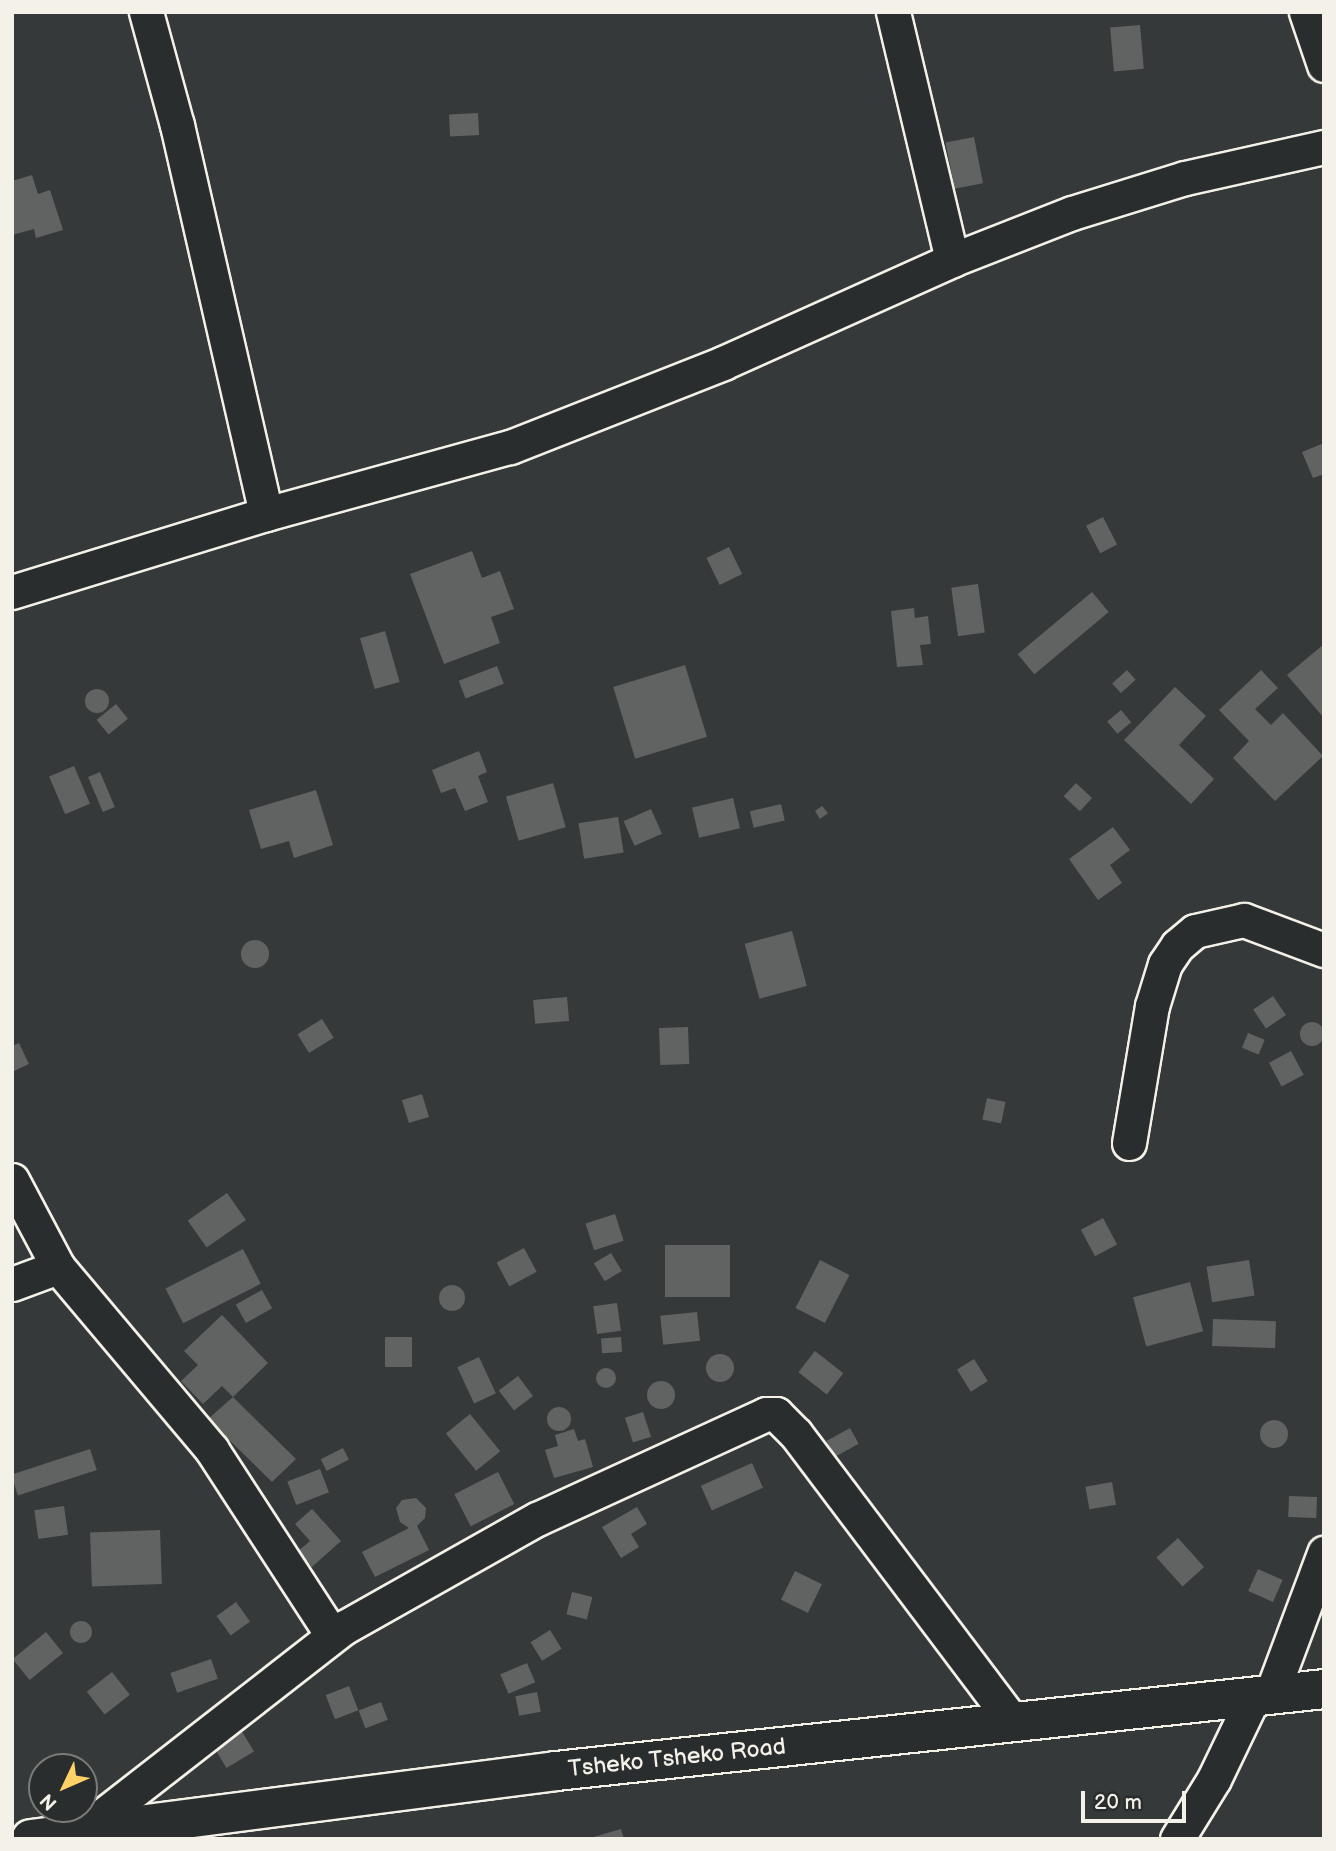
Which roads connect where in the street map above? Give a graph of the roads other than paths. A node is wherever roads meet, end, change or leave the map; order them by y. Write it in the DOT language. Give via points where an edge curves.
graph roads {
  1 [pos="146,12"];
  2 [pos="893,12"];
  3 [pos="1306,12"];
  4 [pos="1324,65"];
  5 [pos="1324,147"];
  6 [pos="952,260"];
  7 [pos="266,514"];
  8 [pos="12,592"];
  9 [pos="1324,950"];
  10 [pos="1129,1143"];
  11 [pos="12,1181"];
  12 [pos="58,1267"];
  13 [pos="12,1284"];
  14 [pos="1324,1553"];
  15 [pos="332,1635"];
  16 [pos="1324,1689"];
  17 [pos="1262,1697"];
  18 [pos="1014,1723"];
  19 [pos="80,1833"];
  20 [pos="31,1839"];
  21 [pos="1177,1839"];
  1 -- 7 [label="street" via="177,125"];
  2 -- 6 [label="street"];
  3 -- 4 [label="street"];
  5 -- 6 [label="street" via="1185,178 1072,213"];
  6 -- 7 [label="street" via="723,363 510,447"];
  7 -- 8 [label="street"];
  9 -- 10 [label="street" via="1244,920 1195,931 1177,946 1165,964 1152,1006"];
  11 -- 12 [label="street"];
  12 -- 13 [label="street"];
  12 -- 15 [label="street" via="212,1450"];
  14 -- 17 [label="street"];
  15 -- 18 [label="street" via="549,1513 751,1418 776,1415 796,1434"];
  15 -- 19 [label="street"];
  16 -- 17 [label="highway, Tsheko Tsheko Road"];
  17 -- 18 [label="highway, Tsheko Tsheko Road"];
  17 -- 21 [label="street"];
  18 -- 19 [label="highway, Tsheko Tsheko Road" via="556,1771"];
  19 -- 20 [label="highway, Tsheko Tsheko Road"];
}
